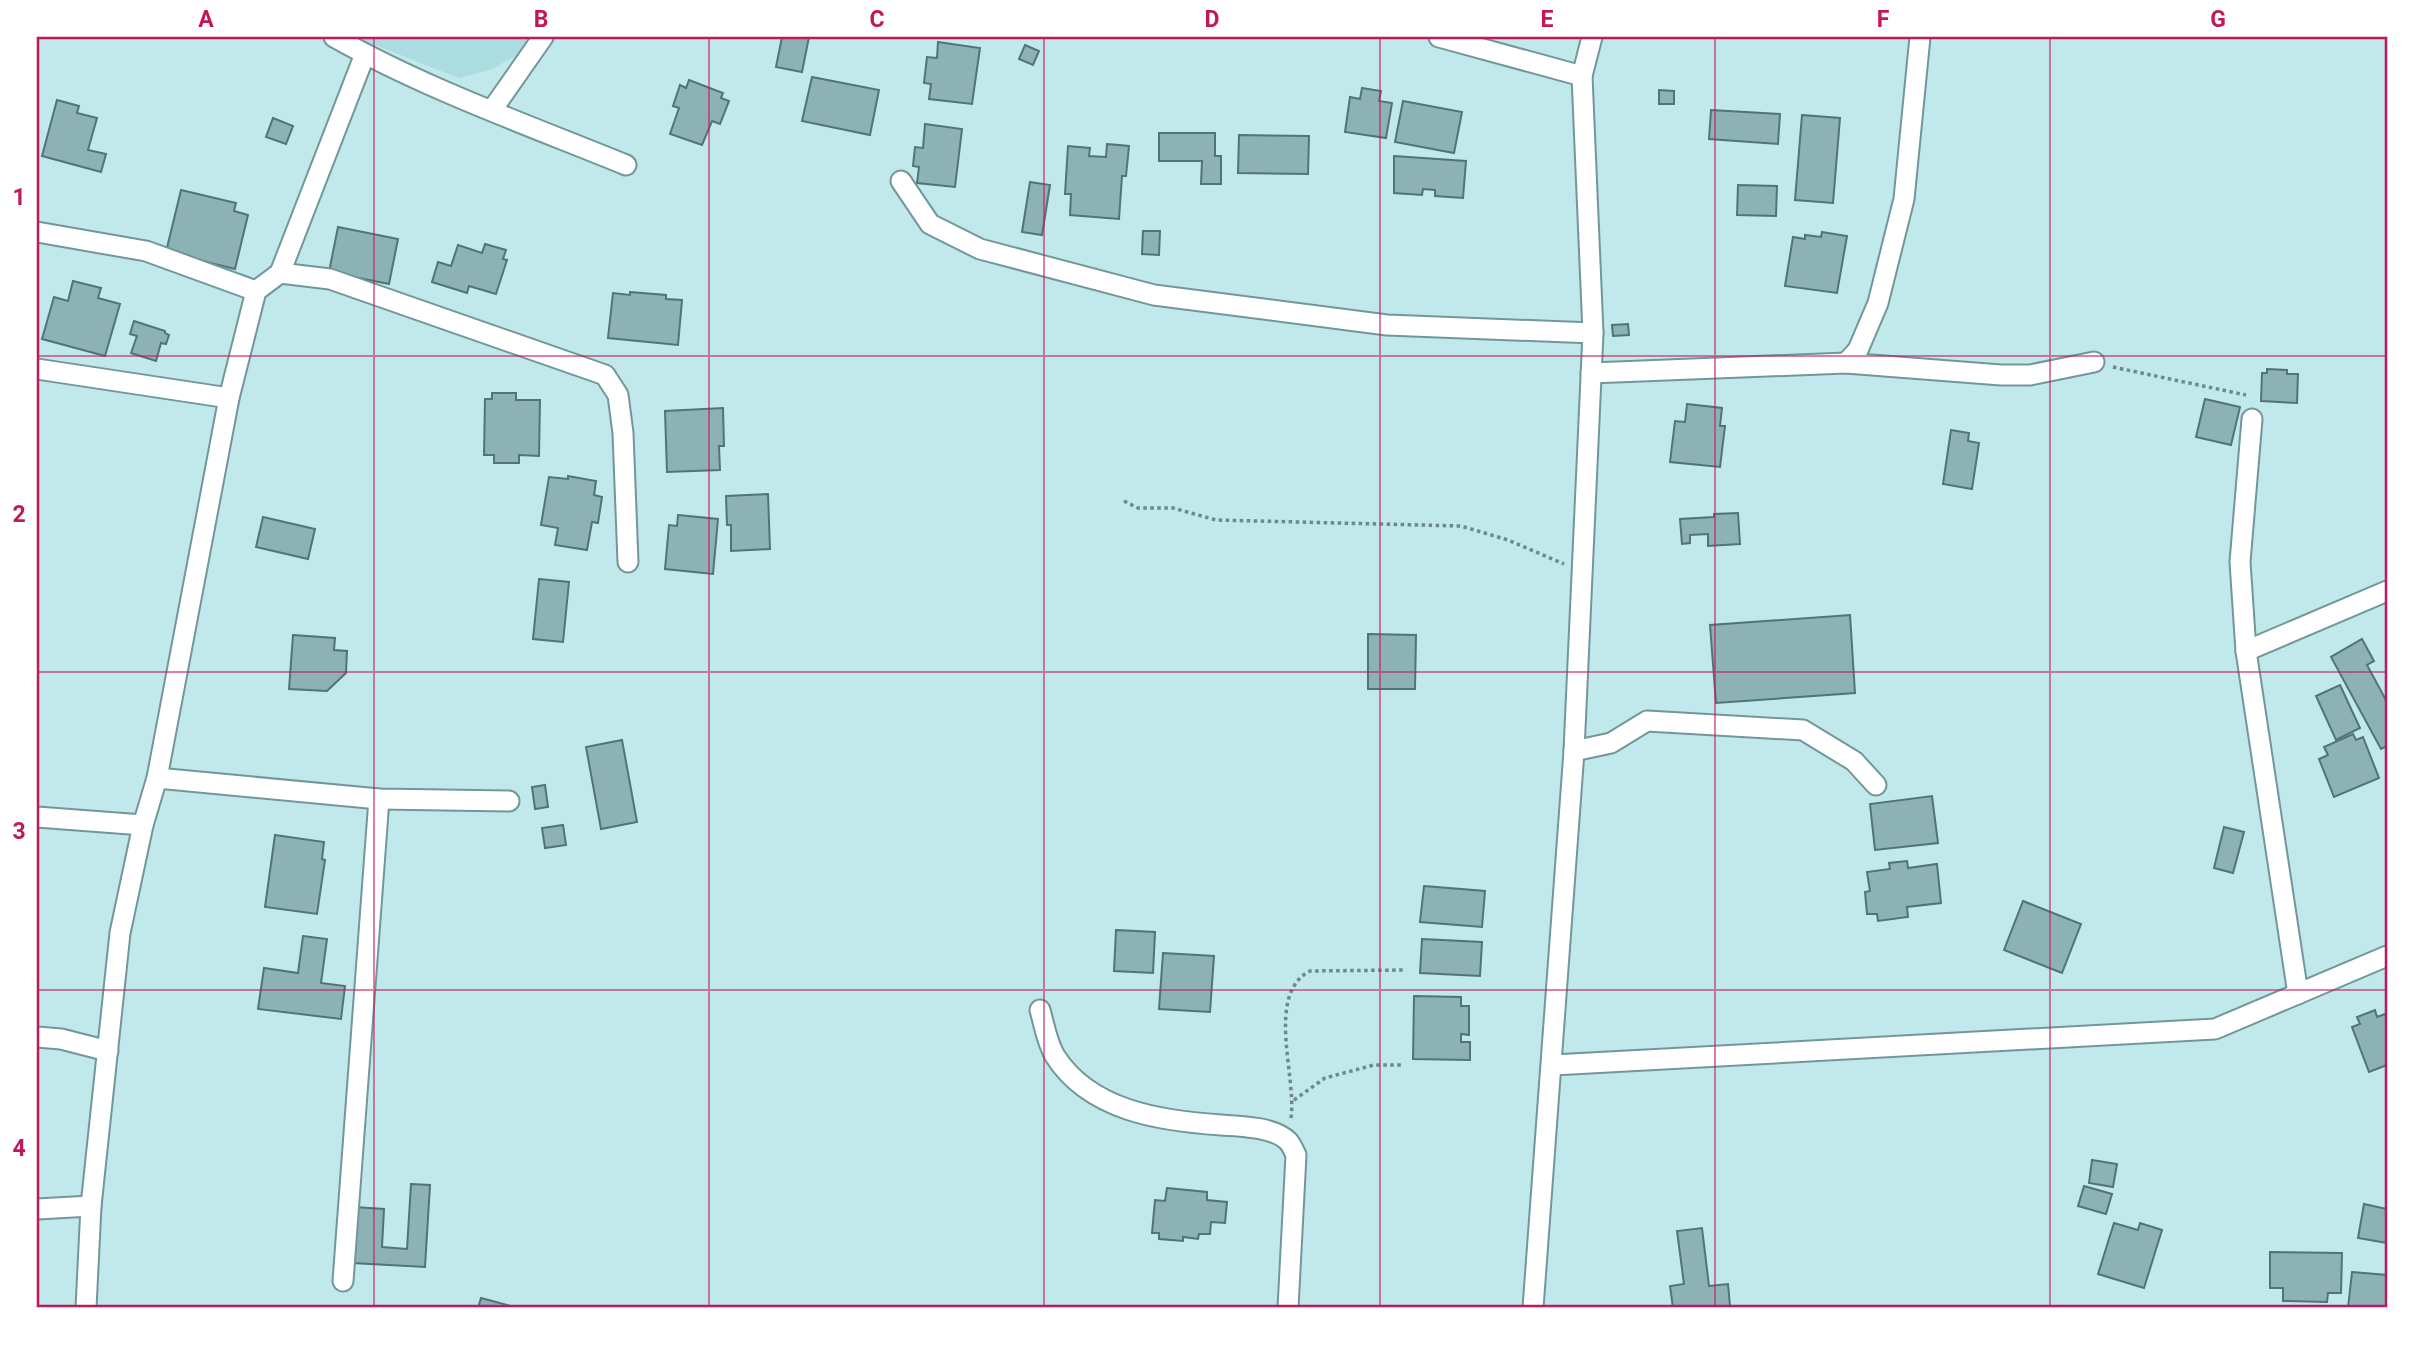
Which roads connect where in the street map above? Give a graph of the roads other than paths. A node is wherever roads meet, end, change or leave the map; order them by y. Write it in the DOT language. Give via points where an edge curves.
graph roads {
  1 [pos="334,37"];
  2 [pos="543,37"];
  3 [pos="1439,37"];
  4 [pos="1592,37"];
  5 [pos="1920,37"];
  6 [pos="365,54"];
  7 [pos="1582,76"];
  8 [pos="492,110"];
  9 [pos="626,165"];
  10 [pos="901,181"];
  11 [pos="37,232"];
  12 [pos="280,273"];
  13 [pos="256,291"];
  14 [pos="1593,333"];
  15 [pos="2094,362"];
  16 [pos="1846,363"];
  17 [pos="37,369"];
  18 [pos="1591,373"];
  19 [pos="229,398"];
  20 [pos="2252,419"];
  21 [pos="628,562"];
  22 [pos="2387,591"];
  23 [pos="2246,651"];
  24 [pos="1574,751"];
  25 [pos="157,778"];
  26 [pos="1876,785"];
  27 [pos="379,799"];
  28 [pos="509,801"];
  29 [pos="37,817"];
  30 [pos="143,825"];
  31 [pos="2387,956"];
  32 [pos="2298,995"];
  33 [pos="1040,1010"];
  34 [pos="37,1037"];
  35 [pos="108,1051"];
  36 [pos="1553,1065"];
  37 [pos="91,1206"];
  38 [pos="37,1209"];
  39 [pos="343,1281"];
  40 [pos="86,1308"];
  41 [pos="1288,1308"];
  42 [pos="1534,1308"];
  1 -- 6 [label="street"];
  2 -- 8 [label="street"];
  3 -- 7 [label="street"];
  4 -- 7 [label="street"];
  5 -- 16 [label="street" via="1903,199 1878,303 1858,350"];
  6 -- 8 [label="street"];
  6 -- 12 [label="street"];
  7 -- 14 [label="street"];
  8 -- 9 [label="street"];
  10 -- 14 [label="street" via="930,224 980,249 1154,295 1387,325"];
  11 -- 13 [label="street" via="146,251"];
  12 -- 13 [label="street"];
  12 -- 21 [label="street" via="330,279 605,376 618,395 623,433"];
  13 -- 19 [label="street"];
  14 -- 18 [label="street"];
  15 -- 16 [label="street" via="2011,375"];
  16 -- 18 [label="street"];
  17 -- 19 [label="street"];
  18 -- 24 [label="street"];
  19 -- 25 [label="street"];
  20 -- 23 [label="street" via="2241,562"];
  22 -- 23 [label="street"];
  23 -- 32 [label="street"];
  24 -- 26 [label="street" via="1611,743 1647,721 1803,730 1854,761"];
  24 -- 36 [label="street"];
  25 -- 27 [label="street"];
  25 -- 30 [label="street"];
  27 -- 28 [label="street"];
  27 -- 39 [label="street"];
  29 -- 30 [label="street"];
  30 -- 35 [label="street" via="120,933"];
  31 -- 32 [label="street"];
  32 -- 36 [label="street" via="2215,1029"];
  33 -- 41 [label="street" via="1054,1054 1075,1081 1119,1106 1175,1122 1247,1126 1288,1141 1296,1155"];
  34 -- 35 [label="street"];
  35 -- 37 [label="street"];
  36 -- 42 [label="street"];
  37 -- 38 [label="street"];
  37 -- 40 [label="street"];
}
